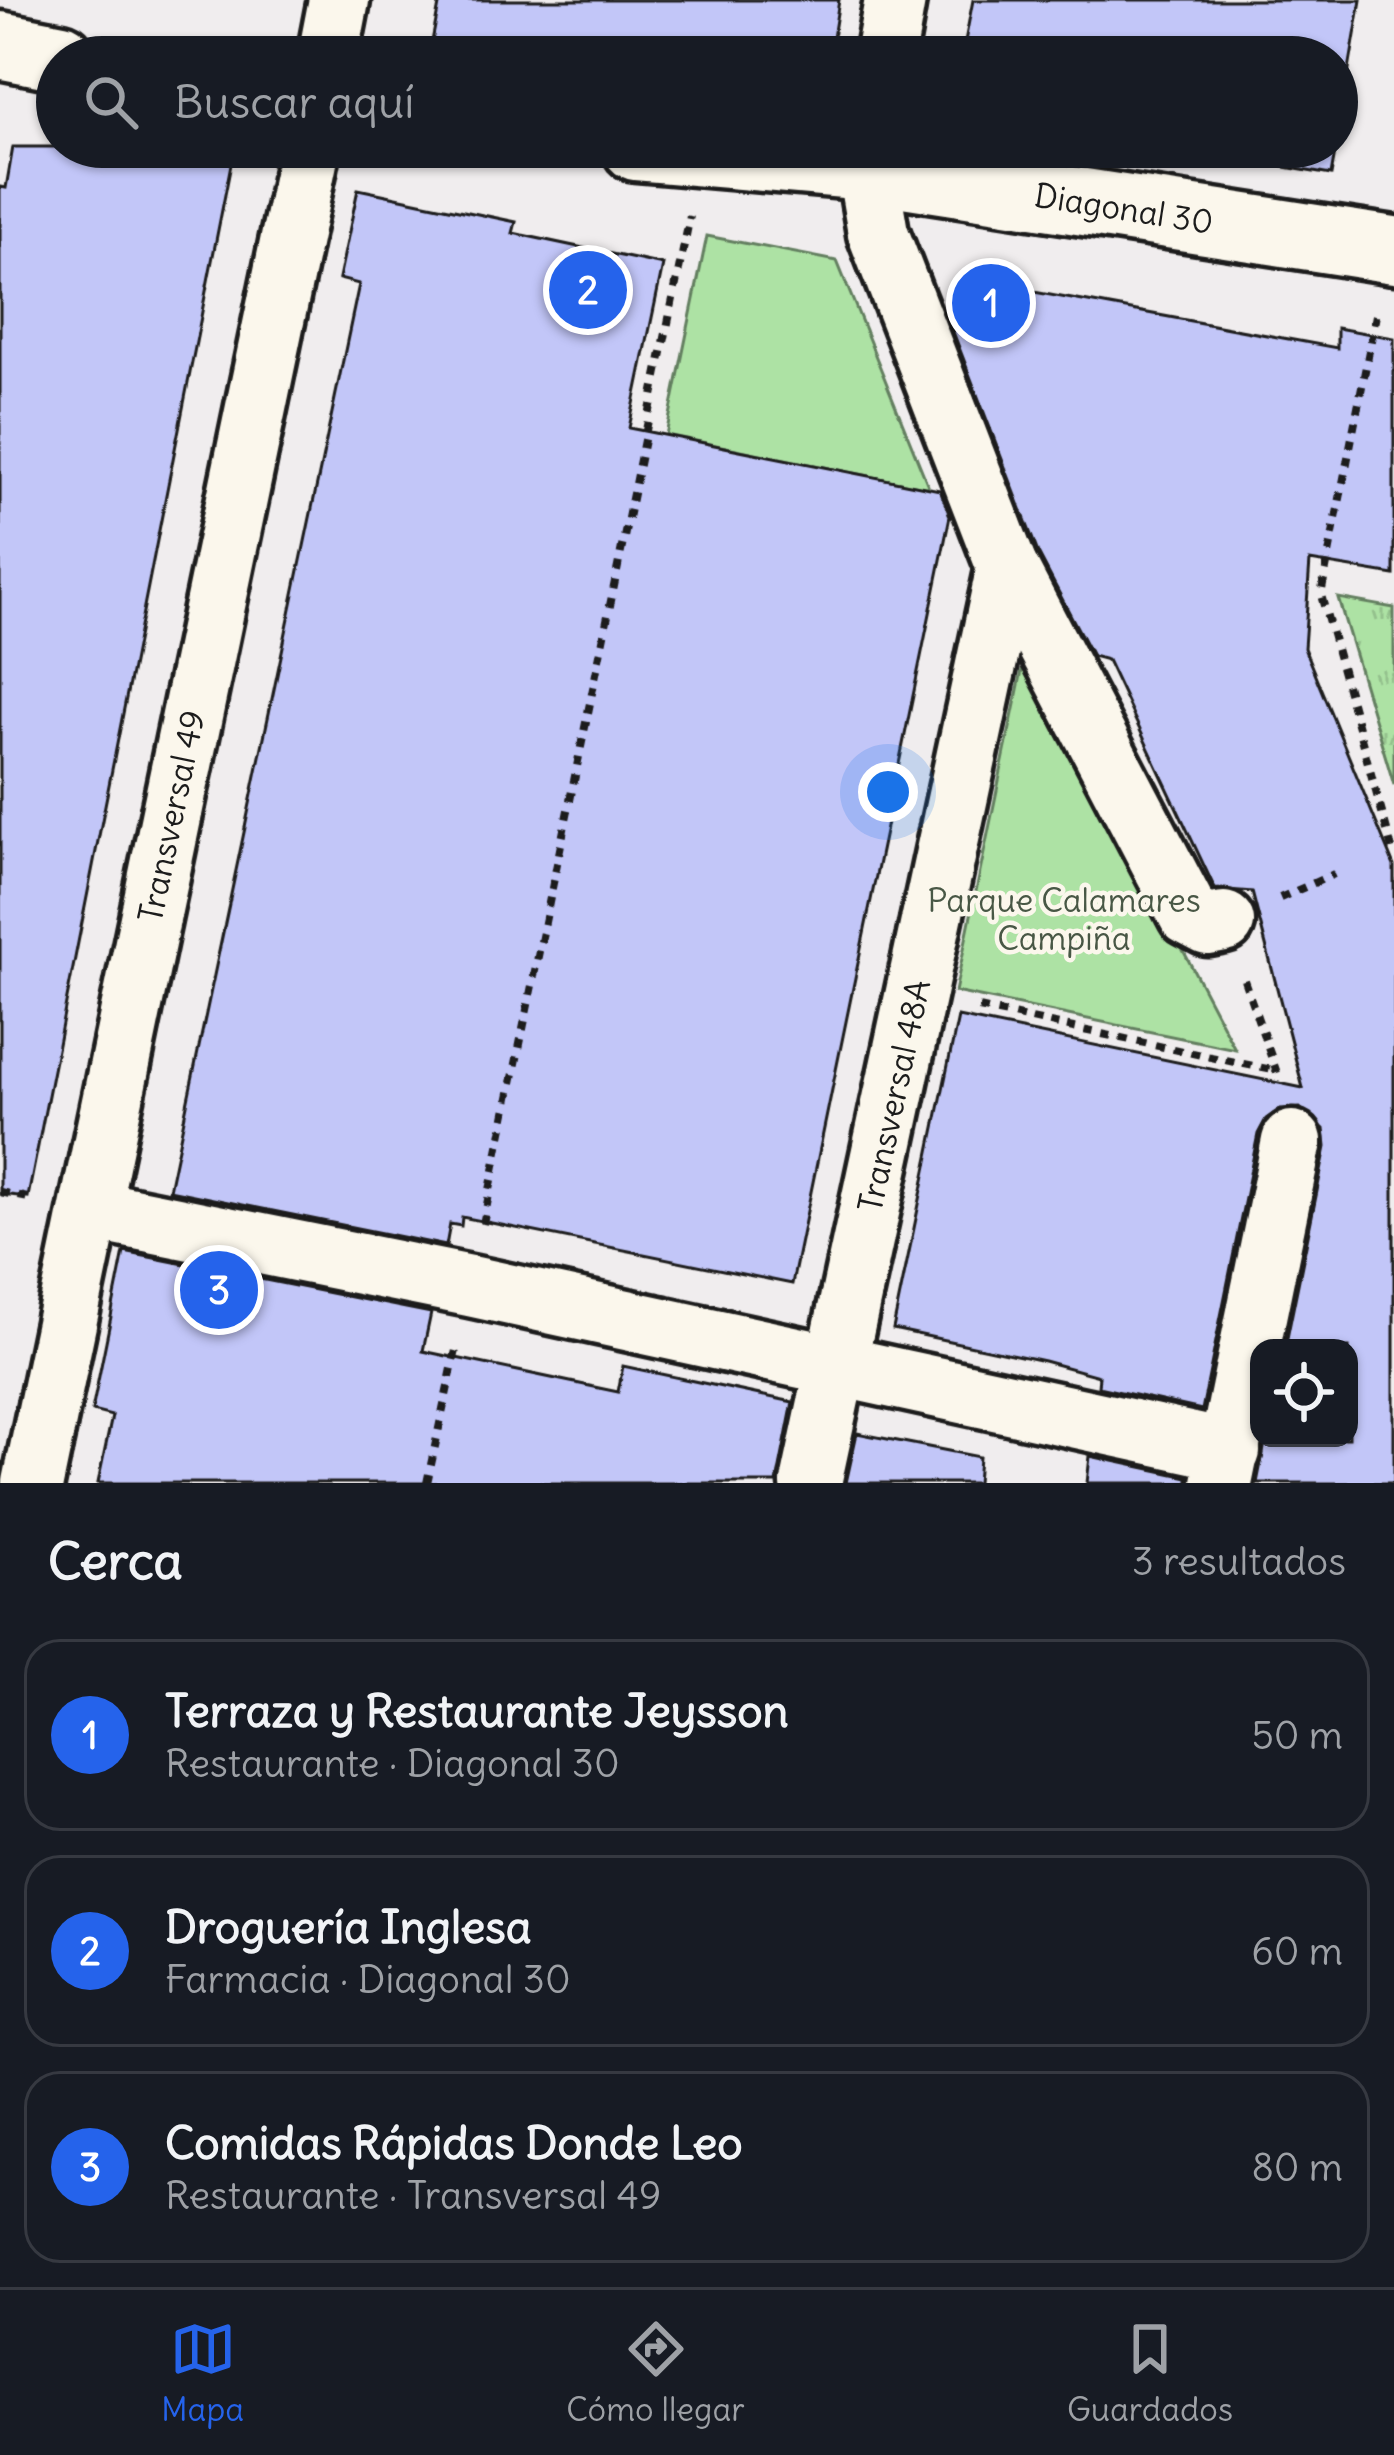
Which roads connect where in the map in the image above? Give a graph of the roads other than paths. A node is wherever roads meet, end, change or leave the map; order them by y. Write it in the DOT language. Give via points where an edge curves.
graph roads {
  1 [pos="339,0"];
  2 [pos="895,0"];
  3 [pos="332,36"];
  4 [pos="889,36"];
  5 [pos="0,45"];
  6 [pos="36,52"];
  7 [pos="306,168"];
  8 [pos="869,168"];
  9 [pos="932,168"];
  10 [pos="1392,240"];
  11 [pos="1006,567"];
  12 [pos="1224,922"];
  13 [pos="1292,1142"];
  14 [pos="92,1210"];
  15 [pos="836,1367"];
  16 [pos="1226,1467"];
  17 [pos="33,1483"];
  18 [pos="811,1483"];
  1 -- 3 [label="street"];
  2 -- 4 [label="street"];
  5 -- 6 [label="street"];
  7 -- 14 [label="street, Transversal 49"];
  8 -- 11 [label="street" via="878,233"];
  9 -- 10 [label="street, Diagonal 30"];
  11 -- 12 [label="street" via="1189,915 1208,925"];
  11 -- 15 [label="street, Transversal 48A"];
  13 -- 16 [label="street"];
  14 -- 15 [label="street"];
  14 -- 17 [label="street, Transversal 49"];
  15 -- 16 [label="street"];
  15 -- 18 [label="street, Transversal 48A"];
}
